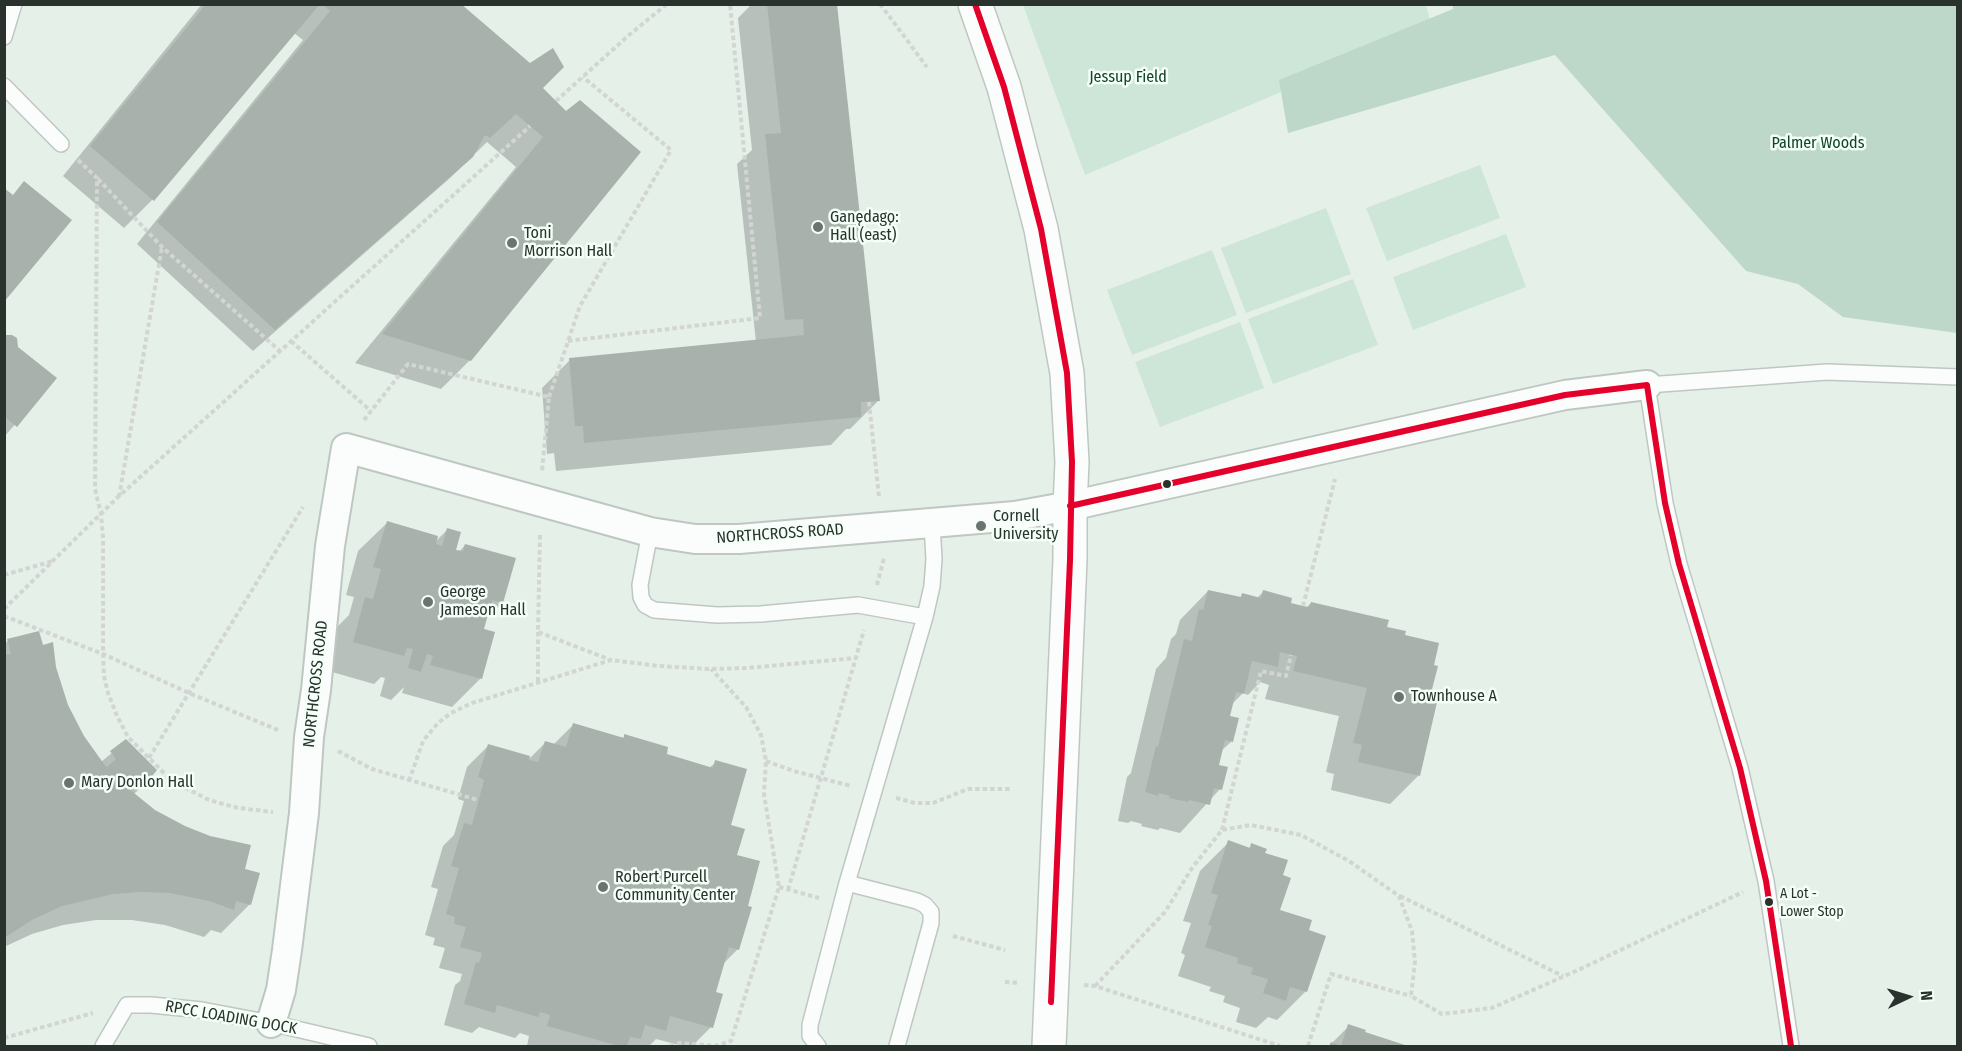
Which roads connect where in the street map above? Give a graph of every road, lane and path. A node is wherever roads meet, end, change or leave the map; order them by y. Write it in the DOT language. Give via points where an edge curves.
graph roads {
  1 [pos="14,4"];
  2 [pos="667,4"];
  3 [pos="729,4"];
  4 [pos="879,4"];
  5 [pos="975,4"];
  6 [pos="4,37"];
  7 [pos="927,67"];
  8 [pos="583,77"];
  9 [pos="4,86"];
  10 [pos="556,101"];
  11 [pos="530,126"];
  12 [pos="62,144"];
  13 [pos="97,178"];
  14 [pos="162,247"];
  15 [pos="568,340"];
  16 [pos="291,341"];
  17 [pos="280,351"];
  18 [pos="1958,377"];
  19 [pos="1647,385"];
  20 [pos="549,397"];
  21 [pos="869,402"];
  22 [pos="372,411"];
  23 [pos="1344,443"];
  24 [pos="118,497"];
  25 [pos="539,502"];
  26 [pos="1070,506"];
  27 [pos="101,514"];
  28 [pos="932,524"];
  29 [pos="882,528"];
  30 [pos="650,532"];
  31 [pos="53,561"];
  32 [pos="4,574"];
  33 [pos="871,606"];
  34 [pos="1303,606"];
  35 [pos="4,609"];
  36 [pos="4,616"];
  37 [pos="925,617"];
  38 [pos="538,632"];
  39 [pos="103,654"];
  40 [pos="1291,655"];
  41 [pos="856,658"];
  42 [pos="611,660"];
  43 [pos="711,669"];
  44 [pos="538,682"];
  45 [pos="309,737"];
  46 [pos="409,782"];
  47 [pos="478,800"];
  48 [pos="304,813"];
  49 [pos="1222,830"];
  50 [pos="1766,881"];
  51 [pos="847,883"];
  52 [pos="788,890"];
  53 [pos="1399,896"];
  54 [pos="1564,976"];
  55 [pos="1005,982"];
  56 [pos="1051,984"];
  57 [pos="1095,986"];
  58 [pos="1411,996"];
  59 [pos="127,1005"];
  60 [pos="271,1023"];
  61 [pos="4,1038"];
  62 [pos="716,1046"];
  63 [pos="103,1047"];
  64 [pos="369,1047"];
  65 [pos="670,1047"];
  66 [pos="818,1047"];
  67 [pos="897,1047"];
  68 [pos="1049,1047"];
  69 [pos="1280,1047"];
  70 [pos="1308,1047"];
  71 [pos="1791,1047"];
  1 -- 6 [label="lane"];
  2 -- 8 [label="path"];
  3 -- 15 [label="path" via="760,318"];
  4 -- 7 [label="path"];
  5 -- 26 [label="street" via="1004,87 1041,229 1067,373"];
  8 -- 10 [label="path"];
  8 -- 15 [label="path" via="671,150 580,306"];
  9 -- 12 [label="lane"];
  11 -- 16 [label="path"];
  12 -- 13 [label="path"];
  13 -- 14 [label="path"];
  13 -- 27 [label="path" via="95,489"];
  14 -- 17 [label="path"];
  14 -- 24 [label="path"];
  15 -- 20 [label="path"];
  16 -- 17 [label="path"];
  16 -- 22 [label="path"];
  17 -- 24 [label="path"];
  18 -- 19 [label="lane" via="1827,372"];
  19 -- 23 [label="street, NORTHCROSS ROAD" via="1565,394"];
  19 -- 50 [label="lane" via="1665,503 1679,564 1740,768"];
  21 -- 29 [label="path"];
  23 -- 26 [label="street, NORTHCROSS ROAD"];
  23 -- 34 [label="path"];
  24 -- 27 [label="path"];
  25 -- 30 [label="street, NORTHCROSS ROAD"];
  25 -- 38 [label="path"];
  25 -- 45 [label="street, NORTHCROSS ROAD" via="346,448 330,546"];
  26 -- 28 [label="street, NORTHCROSS ROAD"];
  26 -- 56 [label="street"];
  27 -- 31 [label="path"];
  27 -- 39 [label="path"];
  28 -- 29 [label="street, NORTHCROSS ROAD"];
  28 -- 37 [label="lane" via="934,571"];
  29 -- 30 [label="street, NORTHCROSS ROAD" via="739,539"];
  29 -- 33 [label="path" via="884,560"];
  30 -- 33 [label="lane" via="640,585 645,605 654,610 717,615"];
  31 -- 32 [label="path"];
  31 -- 35 [label="path"];
  33 -- 37 [label="lane"];
  33 -- 41 [label="path"];
  36 -- 39 [label="path"];
  37 -- 51 [label="lane"];
  38 -- 42 [label="path"];
  38 -- 44 [label="path"];
  39 -- 45 [label="path" via="280,730"];
  39 -- 48 [label="path" via="104,676 117,716 128,737 164,773 209,800 238,808"];
  40 -- 49 [label="path" via="1286,676 1262,671"];
  41 -- 43 [label="path"];
  41 -- 52 [label="path"];
  42 -- 43 [label="path"];
  42 -- 44 [label="path"];
  43 -- 62 [label="path" via="746,707 761,735 766,761 764,794 779,887 731,1041"];
  44 -- 46 [label="path" via="472,703 445,718 423,741"];
  45 -- 46 [label="path" via="360,764"];
  45 -- 48 [label="street, NORTHCROSS ROAD"];
  46 -- 47 [label="path"];
  48 -- 60 [label="street, NORTHCROSS ROAD" via="286,960"];
  49 -- 53 [label="path" via="1251,825 1301,835 1349,861"];
  49 -- 57 [label="path" via="1165,912"];
  50 -- 54 [label="path"];
  50 -- 71 [label="lane"];
  51 -- 66 [label="lane" via="810,1025 810,1036"];
  51 -- 67 [label="lane" via="917,901 931,912"];
  53 -- 54 [label="path"];
  53 -- 58 [label="path" via="1412,931"];
  54 -- 58 [label="path" via="1492,1008 1442,1014"];
  55 -- 56 [label="path"];
  56 -- 57 [label="path"];
  56 -- 68 [label="street"];
  57 -- 69 [label="path"];
  58 -- 70 [label="path" via="1331,975"];
  59 -- 60 [label="lane, RPCC LOADING DOCK" via="177,1007"];
  59 -- 61 [label="path"];
  59 -- 63 [label="lane"];
  60 -- 64 [label="lane, RPCC LOADING DOCK"];
  62 -- 65 [label="path" via="679,1043"];
}
